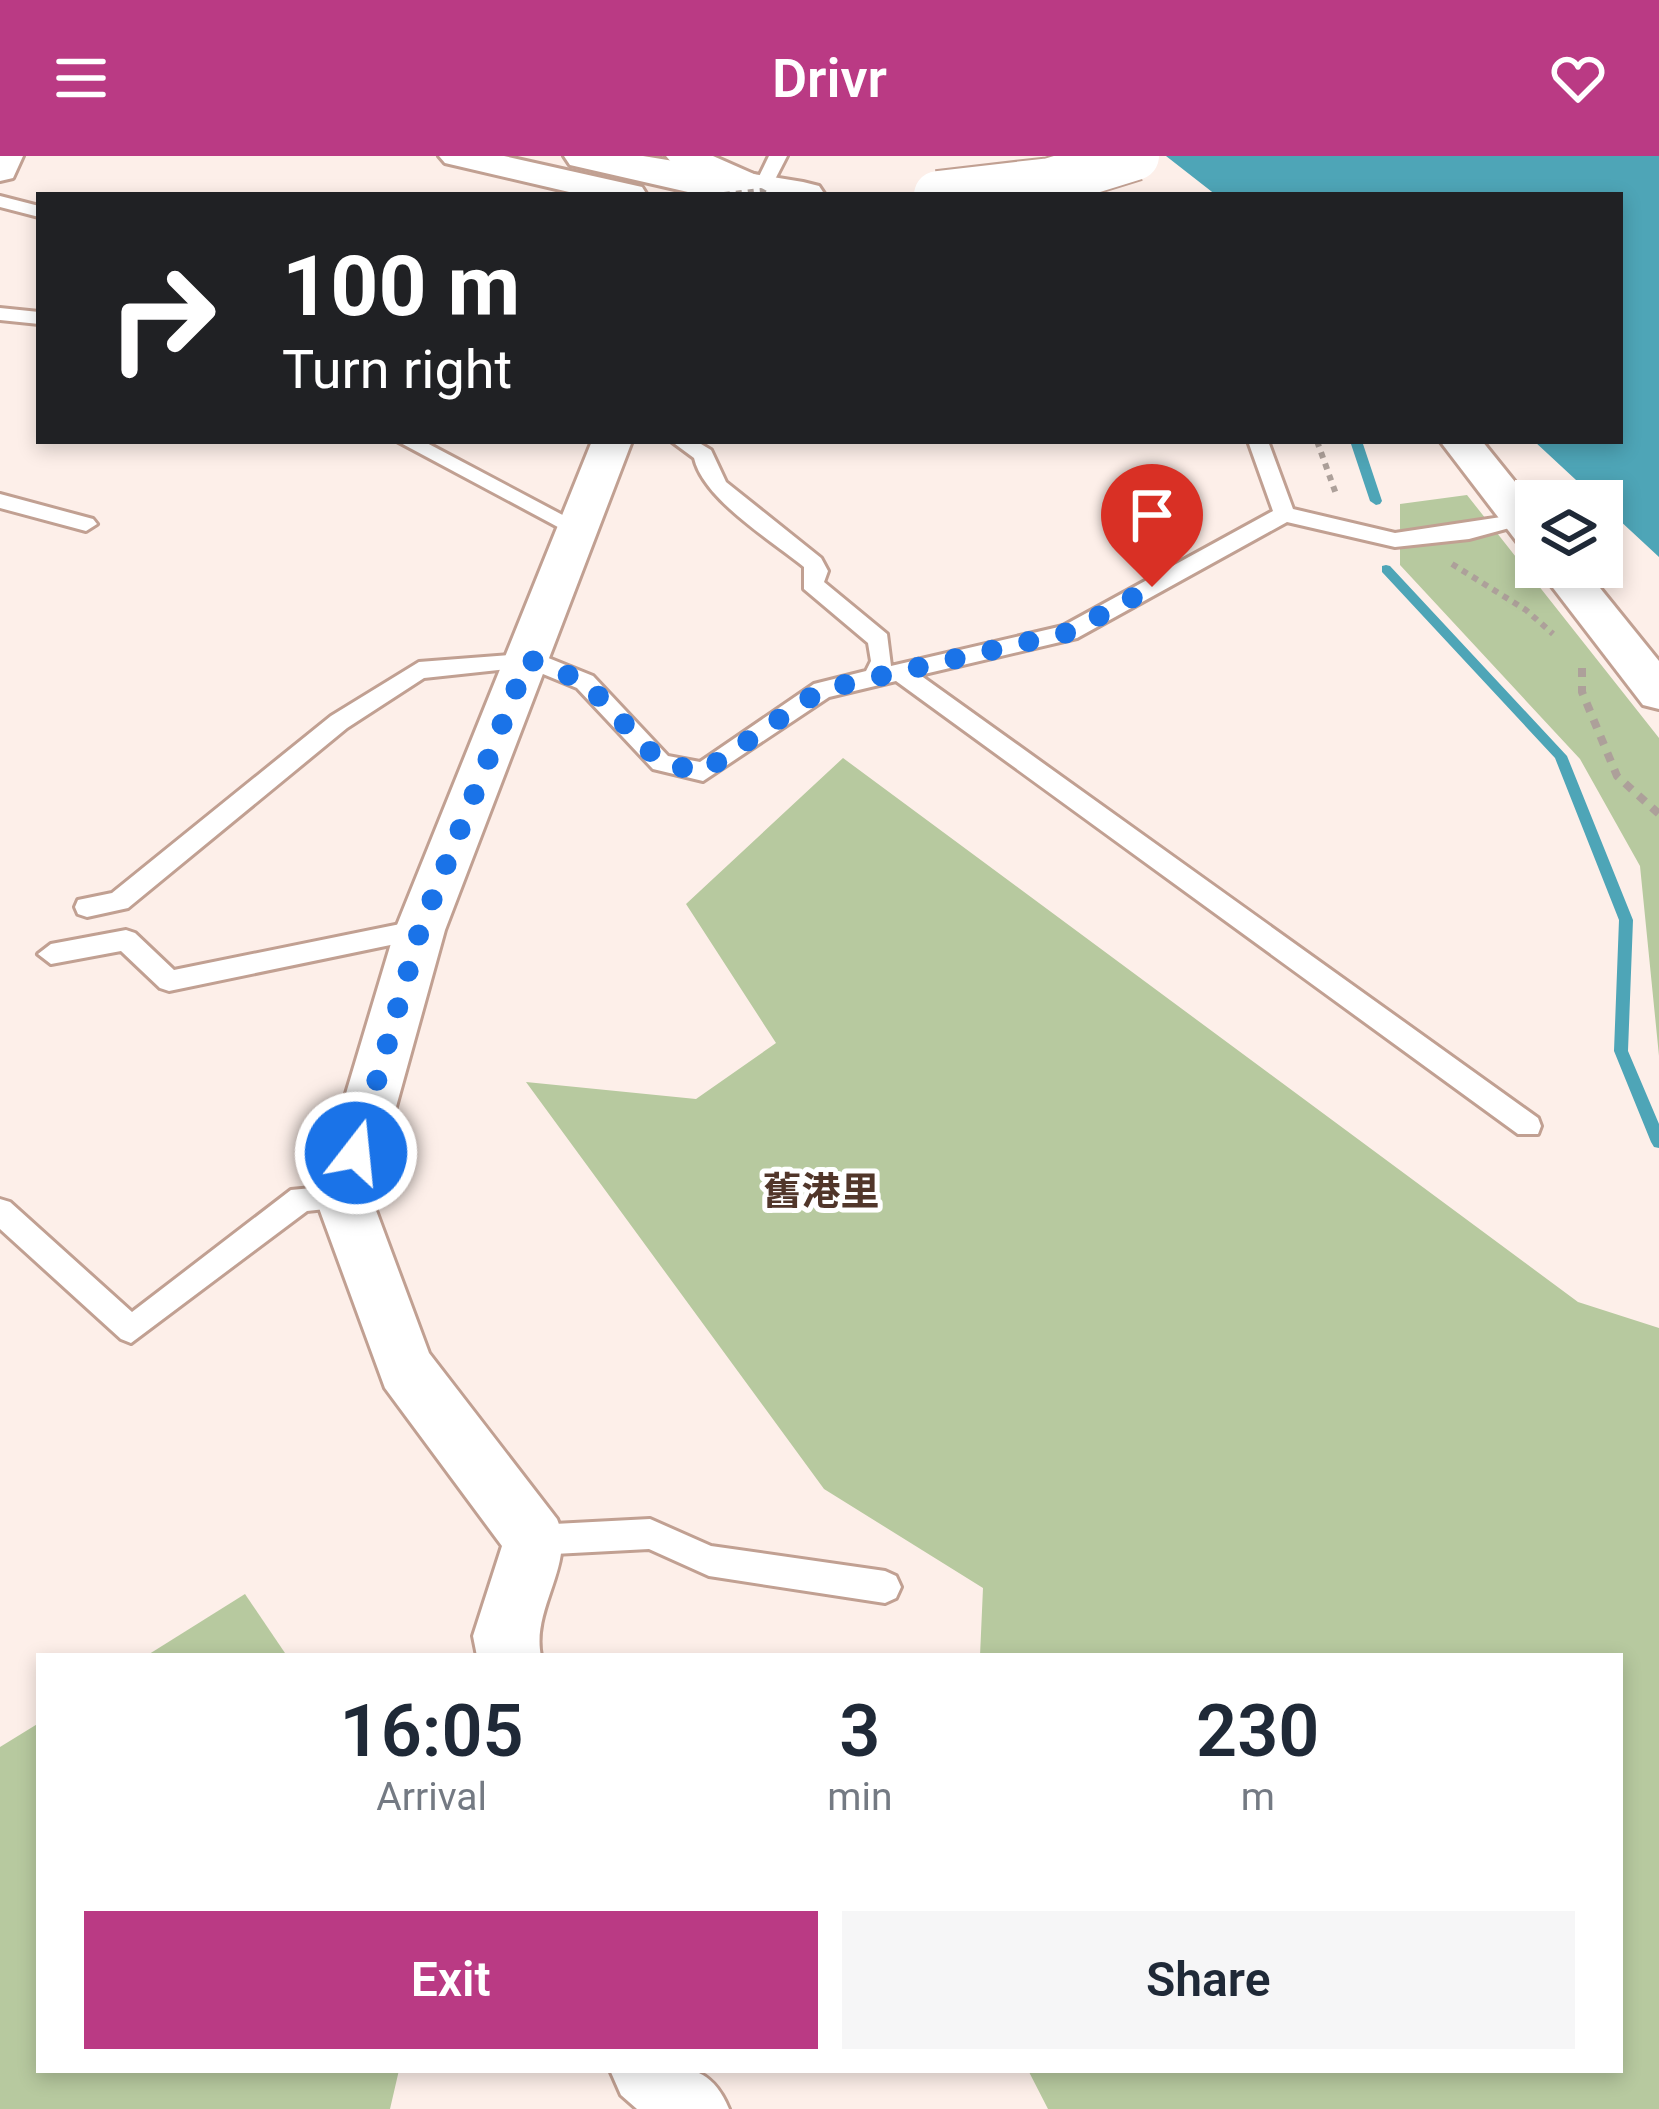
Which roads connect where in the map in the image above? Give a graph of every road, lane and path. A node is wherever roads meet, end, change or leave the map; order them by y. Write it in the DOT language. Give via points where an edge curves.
graph roads {
  1 [pos="5,156"];
  2 [pos="457,156"];
  3 [pos="585,156"];
  4 [pos="684,156"];
  5 [pos="1060,156"];
  6 [pos="1135,156"];
  7 [pos="0,170"];
  8 [pos="767,190"];
  9 [pos="616,192"];
  10 [pos="964,192"];
  11 [pos="1102,192"];
  12 [pos="0,201"];
  13 [pos="36,211"];
  14 [pos="0,314"];
  15 [pos="36,318"];
  16 [pos="413,444"];
  17 [pos="612,444"];
  18 [pos="686,444"];
  19 [pos="1259,444"];
  20 [pos="1318,444"];
  21 [pos="1462,444"];
  22 [pos="0,501"];
  23 [pos="1515,511"];
  24 [pos="1284,514"];
  25 [pos="86,524"];
  26 [pos="578,529"];
  27 [pos="1515,529"];
  28 [pos="1349,530"];
  29 [pos="1426,537"];
  30 [pos="1576,588"];
  31 [pos="1565,644"];
  32 [pos="1574,657"];
  33 [pos="528,659"];
  34 [pos="887,675"];
  35 [pos="1659,693"];
  36 [pos="1659,814"];
  37 [pos="87,907"];
  38 [pos="420,930"];
  39 [pos="51,954"];
  40 [pos="1528,1126"];
  41 [pos="343,1197"];
  42 [pos="0,1211"];
  43 [pos="535,1540"];
  44 [pos="885,1586"];
  45 [pos="508,1653"];
  46 [pos="650,2073"];
  47 [pos="693,2109"];
  1 -- 7 [label="street"];
  2 -- 9 [label="street"];
  3 -- 8 [label="main road"];
  4 -- 8 [label="street"];
  5 -- 11 [label="street"];
  6 -- 10 [label="main road, bridge" via="1051,182"];
  12 -- 13 [label="lane"];
  14 -- 15 [label="lane"];
  16 -- 26 [label="lane"];
  17 -- 26 [label="street"];
  18 -- 34 [label="lane" via="704,455 718,487 813,563 812,584 879,640"];
  19 -- 24 [label="lane"];
  20 -- 28 [label="path"];
  21 -- 23 [label="street"];
  22 -- 25 [label="lane"];
  24 -- 28 [label="lane"];
  24 -- 34 [label="lane" via="1070,632"];
  26 -- 33 [label="street"];
  27 -- 29 [label="lane"];
  28 -- 29 [label="lane"];
  29 -- 31 [label="path" via="1446,560"];
  30 -- 35 [label="street"];
  32 -- 36 [label="path" via="1617,776"];
  33 -- 34 [label="lane" via="585,682 661,763 703,772 821,690"];
  33 -- 37 [label="lane" via="419,670 339,722 119,902"];
  33 -- 38 [label="street"];
  34 -- 40 [label="lane"];
  38 -- 39 [label="lane" via="169,980 126,940"];
  38 -- 41 [label="street"];
  41 -- 42 [label="lane" via="301,1199 131,1330"];
  41 -- 43 [label="street" via="406,1369"];
  43 -- 44 [label="lane" via="650,1534 709,1561"];
  43 -- 45 [label="street" via="505,1636"];
  46 -- 47 [label="street"];
}
